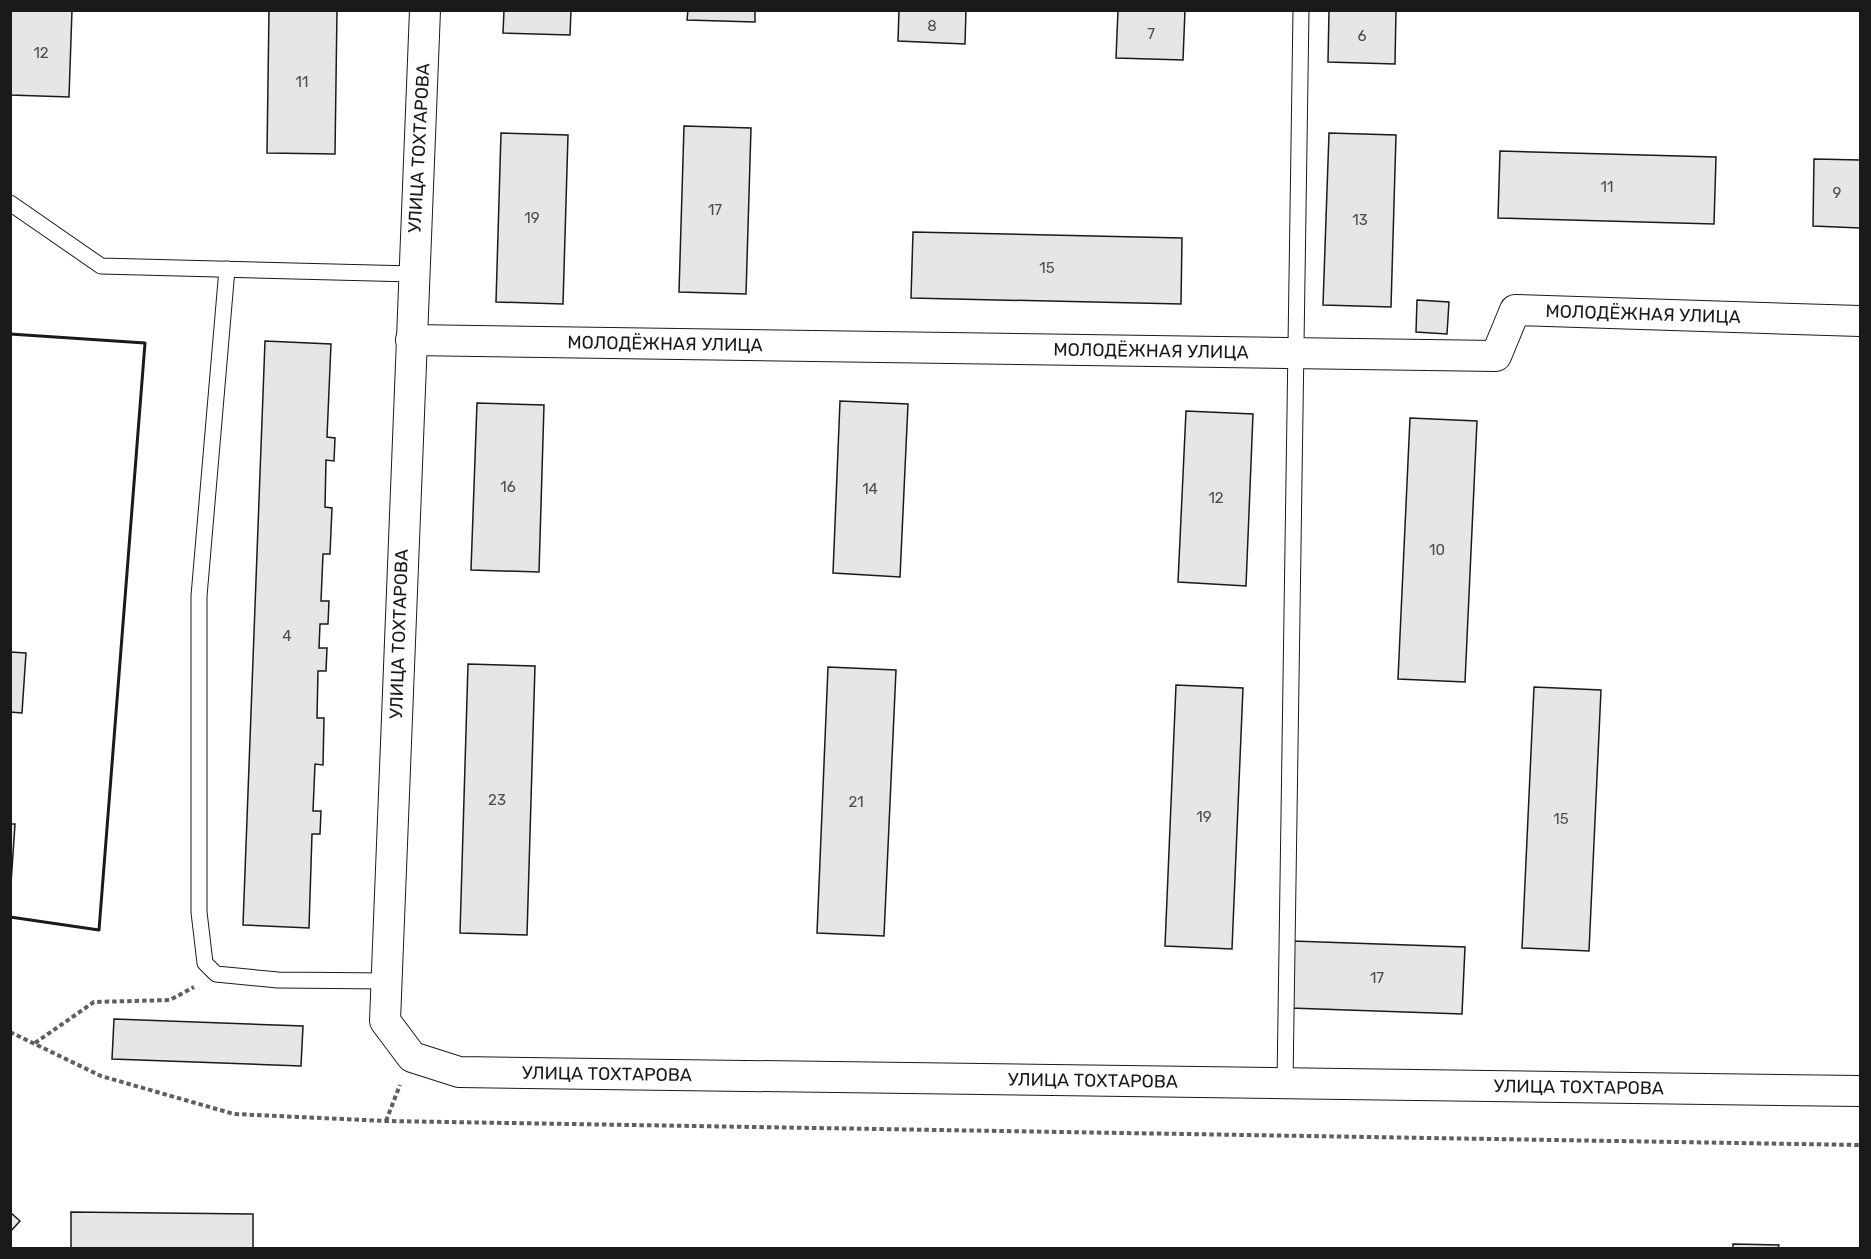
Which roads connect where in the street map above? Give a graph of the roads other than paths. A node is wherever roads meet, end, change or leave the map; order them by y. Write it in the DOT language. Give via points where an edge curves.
graph roads {
  1 [pos="425,10"];
  2 [pos="1301,10"];
  3 [pos="10,202"];
  4 [pos="227,269"];
  5 [pos="413,274"];
  6 [pos="1860,321"];
  7 [pos="411,340"];
  8 [pos="1296,353"];
  9 [pos="386,981"];
  10 [pos="1285,1083"];
  11 [pos="1860,1091"];
  1 -- 5 [label="street, УЛИЦА ТОХТАРОВА"];
  2 -- 8 [label="lane"];
  3 -- 4 [label="lane" via="101,266"];
  4 -- 5 [label="lane"];
  4 -- 9 [label="lane" via="199,596 199,912 205,963 216,974 278,980"];
  5 -- 7 [label="street, УЛИЦА ТОХТАРОВА"];
  6 -- 8 [label="street, МОЛОДЁЖНАЯ УЛИЦА" via="1515,310 1496,356"];
  7 -- 8 [label="street, МОЛОДЁЖНАЯ УЛИЦА"];
  7 -- 9 [label="street, УЛИЦА ТОХТАРОВА"];
  8 -- 10 [label="lane"];
  9 -- 10 [label="street, УЛИЦА ТОХТАРОВА" via="385,1021 412,1057 459,1072"];
  10 -- 11 [label="street, УЛИЦА ТОХТАРОВА"];
}
